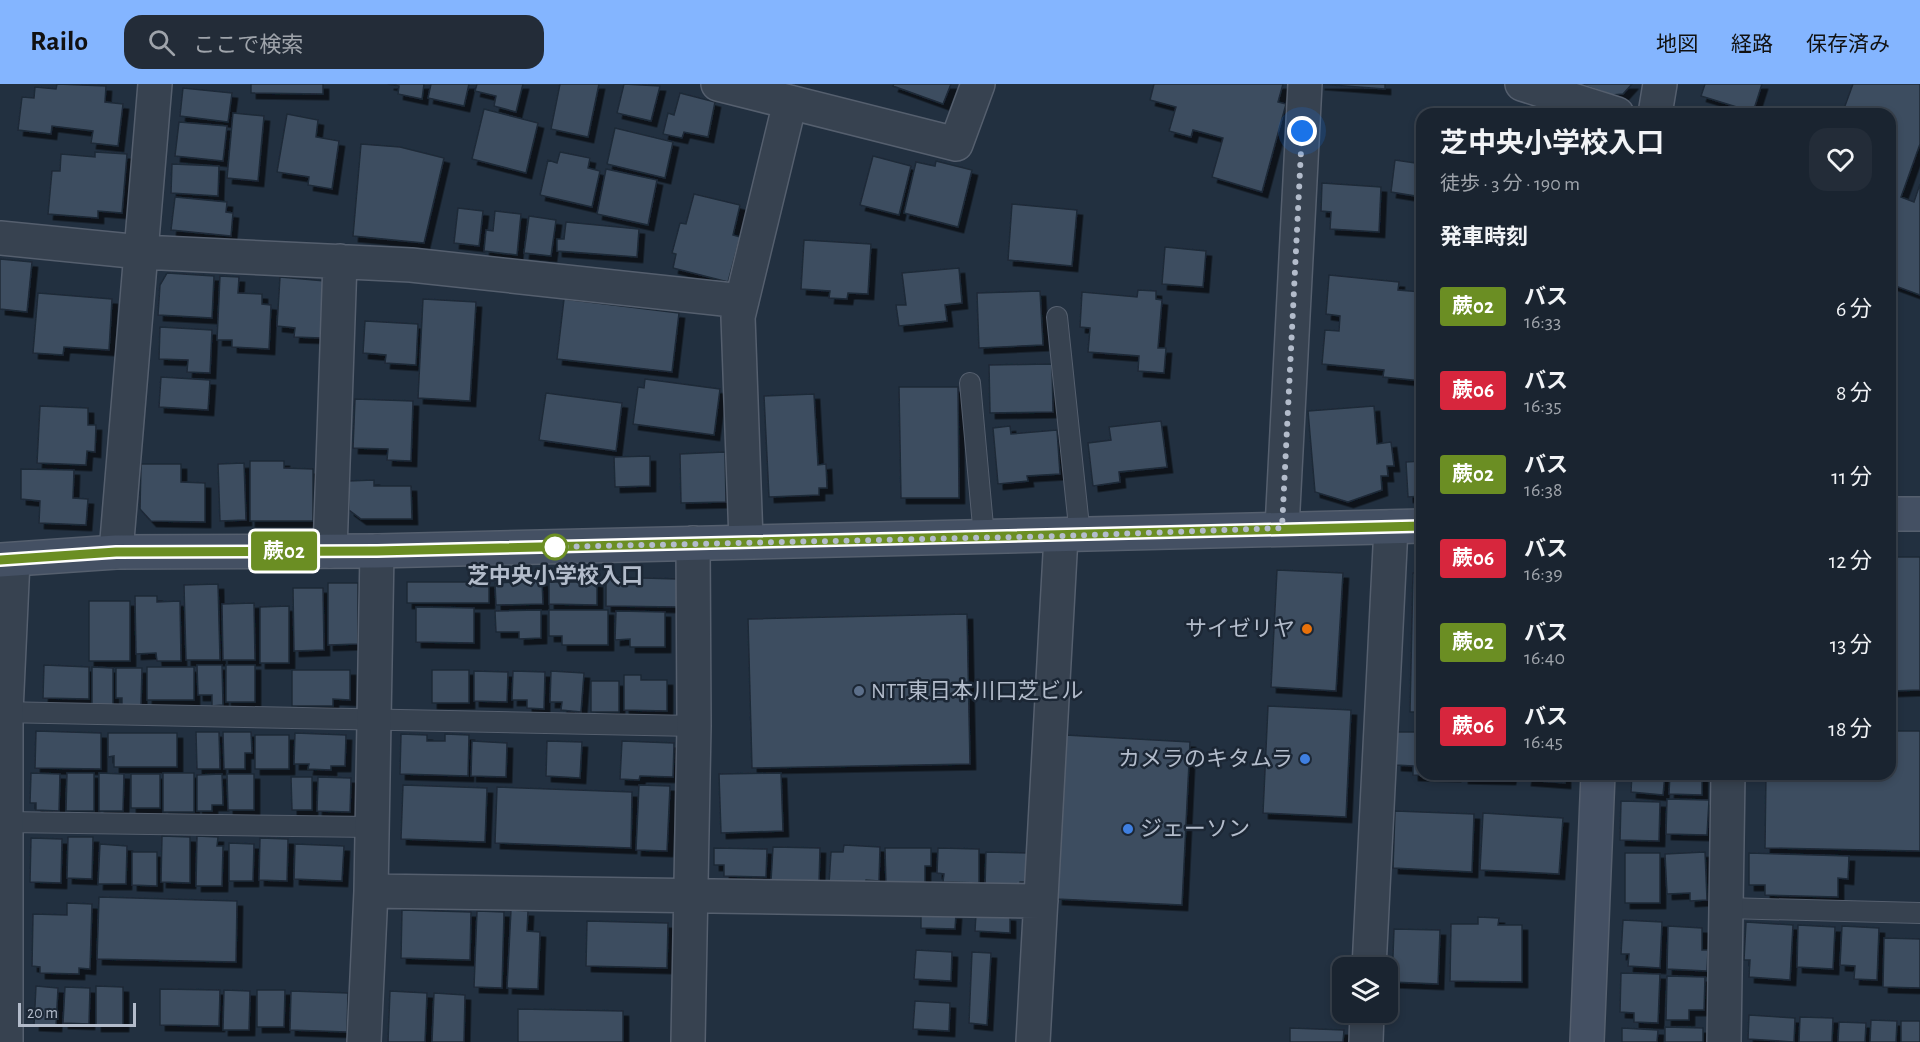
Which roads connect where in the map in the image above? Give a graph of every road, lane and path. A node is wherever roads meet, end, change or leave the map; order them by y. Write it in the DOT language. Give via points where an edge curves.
graph roads {
  1 [pos="155,84"];
  2 [pos="718,84"];
  3 [pos="978,84"];
  4 [pos="1305,84"];
  5 [pos="1522,84"];
  6 [pos="1660,84"];
  7 [pos="790,102"];
  8 [pos="1598,108"];
  9 [pos="1655,108"];
  10 [pos="0,238"];
  11 [pos="141,252"];
  12 [pos="340,261"];
  13 [pos="742,301"];
  14 [pos="1057,316"];
  15 [pos="970,383"];
  16 [pos="1896,514"];
  17 [pos="1920,514"];
  18 [pos="1406,526"];
  19 [pos="1282,528"];
  20 [pos="1070,536"];
  21 [pos="984,537"];
  22 [pos="746,541"];
  23 [pos="693,543"];
  24 [pos="330,551"];
  25 [pos="377,551"];
  26 [pos="116,552"];
  27 [pos="7,560"];
  28 [pos="3,712"];
  29 [pos="375,718"];
  30 [pos="694,726"];
  31 [pos="1598,780"];
  32 [pos="1728,780"];
  33 [pos="6,822"];
  34 [pos="372,827"];
  35 [pos="2,877"];
  36 [pos="371,891"];
  37 [pos="692,896"];
  38 [pos="1041,901"];
  39 [pos="1726,908"];
  40 [pos="1920,913"];
  41 [pos="1370,957"];
  42 [pos="1367,1023"];
  43 [pos="6,1042"];
  44 [pos="364,1042"];
  45 [pos="688,1042"];
  46 [pos="1033,1042"];
  47 [pos="1366,1042"];
  48 [pos="1587,1042"];
  49 [pos="1724,1042"];
  1 -- 11 [label="street"];
  2 -- 7 [label="street"];
  3 -- 7 [label="street" via="956,144"];
  4 -- 19 [label="street"];
  5 -- 8 [label="street"];
  6 -- 9 [label="street"];
  7 -- 13 [label="street"];
  10 -- 11 [label="street"];
  11 -- 12 [label="street"];
  11 -- 26 [label="street"];
  12 -- 13 [label="street" via="411,265"];
  12 -- 24 [label="street"];
  13 -- 22 [label="street" via="738,317"];
  14 -- 20 [label="lane"];
  15 -- 21 [label="lane"];
  16 -- 17 [label="main road"];
  18 -- 19 [label="main road"];
  18 -- 41 [label="street"];
  19 -- 20 [label="main road"];
  20 -- 21 [label="main road"];
  20 -- 38 [label="street"];
  21 -- 22 [label="main road"];
  22 -- 23 [label="main road"];
  23 -- 25 [label="main road"];
  23 -- 30 [label="street"];
  24 -- 25 [label="main road"];
  24 -- 26 [label="main road"];
  25 -- 29 [label="street"];
  26 -- 27 [label="main road"];
  27 -- 28 [label="street"];
  28 -- 29 [label="lane"];
  28 -- 33 [label="street"];
  29 -- 30 [label="lane"];
  29 -- 34 [label="street"];
  30 -- 37 [label="street"];
  31 -- 48 [label="main road"];
  32 -- 39 [label="street"];
  33 -- 34 [label="lane"];
  33 -- 35 [label="street"];
  34 -- 36 [label="street"];
  35 -- 43 [label="street"];
  36 -- 37 [label="street"];
  36 -- 44 [label="street"];
  37 -- 38 [label="street"];
  37 -- 45 [label="street"];
  38 -- 46 [label="street"];
  39 -- 40 [label="lane"];
  39 -- 49 [label="street"];
  42 -- 47 [label="street"];
}
